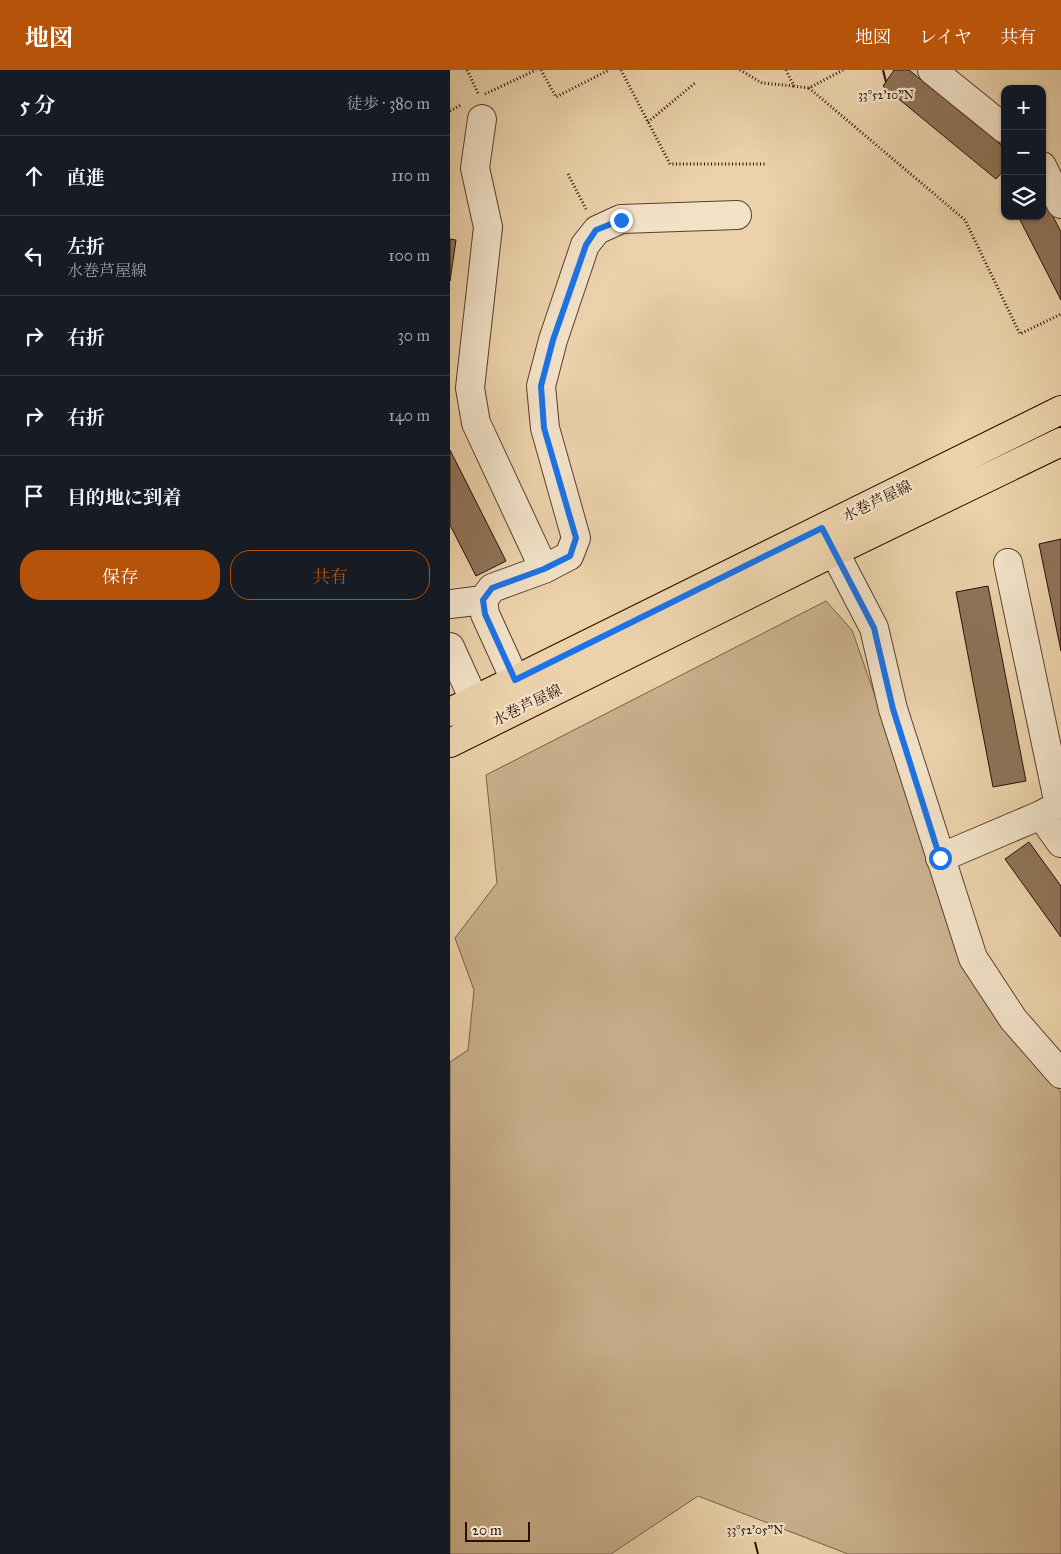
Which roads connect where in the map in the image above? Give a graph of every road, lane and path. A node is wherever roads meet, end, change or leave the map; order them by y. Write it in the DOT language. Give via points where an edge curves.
graph roads {
  1 [pos="467,70"];
  2 [pos="536,70"];
  3 [pos="541,70"];
  4 [pos="609,70"];
  5 [pos="621,70"];
  6 [pos="740,70"];
  7 [pos="786,70"];
  8 [pos="843,70"];
  9 [pos="932,70"];
  10 [pos="695,83"];
  11 [pos="794,86"];
  12 [pos="809,88"];
  13 [pos="482,119"];
  14 [pos="648,122"];
  15 [pos="1001,126"];
  16 [pos="767,164"];
  17 [pos="568,174"];
  18 [pos="1046,174"];
  19 [pos="1061,204"];
  20 [pos="737,215"];
  21 [pos="596,230"];
  22 [pos="1061,314"];
  23 [pos="1061,410"];
  24 [pos="1061,442"];
  25 [pos="822,528"];
  26 [pos="834,552"];
  27 [pos="1008,563"];
  28 [pos="544,569"];
  29 [pos="483,600"];
  30 [pos="450,604"];
  31 [pos="450,647"];
  32 [pos="515,680"];
  33 [pos="462,706"];
  34 [pos="450,743"];
  35 [pos="1053,808"];
  36 [pos="1061,843"];
  37 [pos="940,858"];
  38 [pos="1061,1074"];
  1 -- 2 [label="path" via="480,96"];
  3 -- 4 [label="path" via="556,97"];
  5 -- 14 [label="path"];
  6 -- 11 [label="path" via="762,84"];
  7 -- 11 [label="path"];
  8 -- 12 [label="path"];
  9 -- 15 [label="street"];
  10 -- 14 [label="path"];
  11 -- 12 [label="path"];
  12 -- 22 [label="path" via="965,220 1020,334"];
  13 -- 28 [label="street" via="475,168 488,227 470,388 476,423"];
  14 -- 16 [label="path" via="670,164"];
  17 -- 21 [label="path"];
  18 -- 19 [label="street"];
  20 -- 21 [label="street" via="621,220"];
  21 -- 28 [label="street" via="586,245 553,340 541,386 544,428 576,538 570,556"];
  23 -- 25 [label="main road, 水巻芦屋線"];
  24 -- 26 [label="main road, 水巻芦屋線"];
  25 -- 26 [label="street"];
  25 -- 32 [label="main road, 水巻芦屋線"];
  26 -- 34 [label="main road, 水巻芦屋線"];
  26 -- 37 [label="street" via="874,628 893,709"];
  27 -- 35 [label="street"];
  28 -- 29 [label="street" via="492,588"];
  29 -- 30 [label="street"];
  29 -- 32 [label="street" via="485,614"];
  31 -- 33 [label="street"];
  32 -- 33 [label="main road, 水巻芦屋線"];
  35 -- 36 [label="street"];
  35 -- 37 [label="street"];
  37 -- 38 [label="street" via="973,958 1013,1019"];
}
